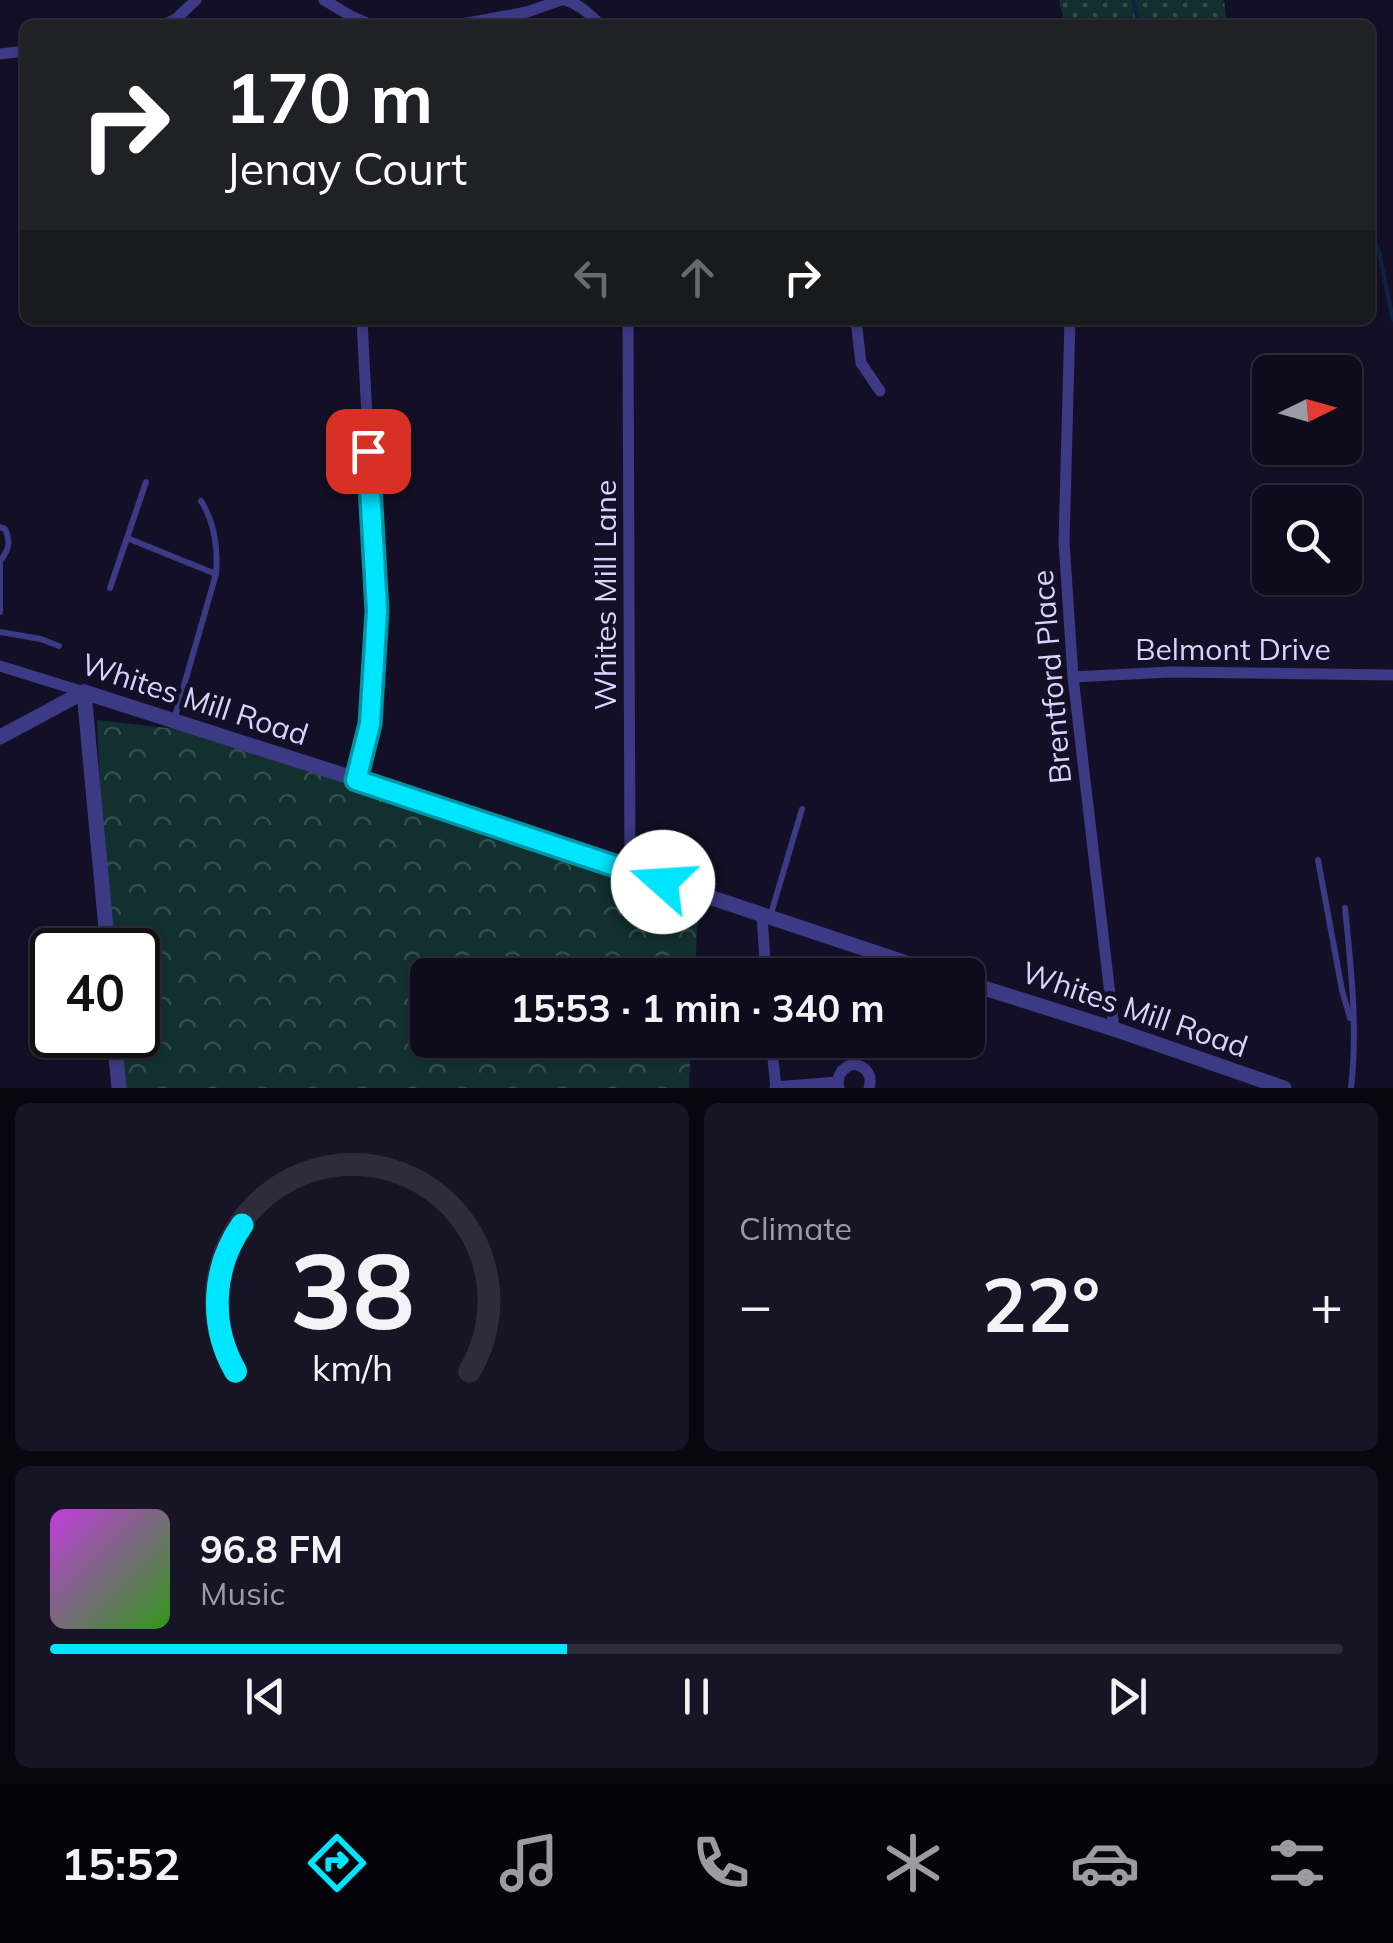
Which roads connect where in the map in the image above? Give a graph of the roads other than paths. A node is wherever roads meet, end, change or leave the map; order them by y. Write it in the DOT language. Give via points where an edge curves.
graph roads {
  1 [pos="196,0"];
  2 [pos="324,0"];
  3 [pos="562,0"];
  4 [pos="173,20"];
  5 [pos="360,20"];
  6 [pos="483,20"];
  7 [pos="595,20"];
  8 [pos="362,325"];
  9 [pos="628,325"];
  10 [pos="857,325"];
  11 [pos="1070,325"];
  12 [pos="880,391"];
  13 [pos="146,482"];
  14 [pos="201,501"];
  15 [pos="0,527"];
  16 [pos="127,538"];
  17 [pos="0,562"];
  18 [pos="216,574"];
  19 [pos="110,588"];
  20 [pos="0,612"];
  21 [pos="0,632"];
  22 [pos="59,646"];
  23 [pos="0,666"];
  24 [pos="1393,674"];
  25 [pos="1073,678"];
  26 [pos="84,692"];
  27 [pos="174,721"];
  28 [pos="0,737"];
  29 [pos="356,780"];
  30 [pos="802,809"];
  31 [pos="1318,860"];
  32 [pos="630,871"];
  33 [pos="1345,908"];
  34 [pos="766,917"];
  35 [pos="106,928"];
  36 [pos="766,958"];
  37 [pos="890,958"];
  38 [pos="985,988"];
  39 [pos="1114,1029"];
  40 [pos="1352,1029"];
  41 [pos="116,1058"];
  42 [pos="773,1058"];
  43 [pos="1244,1082"];
  44 [pos="838,1085"];
  45 [pos="119,1088"];
  46 [pos="776,1088"];
  47 [pos="869,1088"];
  48 [pos="1284,1088"];
  49 [pos="1350,1088"];
  1 -- 4 [label="street"];
  2 -- 5 [label="street"];
  3 -- 6 [label="street"];
  3 -- 7 [label="street"];
  8 -- 29 [label="street" via="377,611 370,724"];
  9 -- 32 [label="street, Whites Mill Lane"];
  10 -- 12 [label="street" via="861,363"];
  11 -- 25 [label="street, Brentford Place" via="1064,542"];
  13 -- 16 [label="lane"];
  14 -- 18 [label="lane" via="215,536"];
  15 -- 17 [label="lane" via="9,538"];
  16 -- 18 [label="lane"];
  16 -- 19 [label="lane"];
  17 -- 20 [label="lane"];
  18 -- 27 [label="lane"];
  21 -- 22 [label="lane"];
  23 -- 26 [label="street, Whites Mill Road"];
  24 -- 25 [label="street, Belmont Drive"];
  25 -- 39 [label="street, Brentford Place"];
  26 -- 27 [label="street, Whites Mill Road"];
  26 -- 28 [label="street"];
  26 -- 35 [label="street"];
  27 -- 29 [label="street, Whites Mill Road"];
  29 -- 32 [label="street, Whites Mill Road"];
  30 -- 34 [label="lane"];
  31 -- 40 [label="lane"];
  32 -- 34 [label="street, Whites Mill Road"];
  33 -- 40 [label="lane"];
  34 -- 36 [label="street"];
  34 -- 37 [label="street, Whites Mill Road"];
  38 -- 39 [label="street, Whites Mill Road"];
  39 -- 43 [label="street, Whites Mill Road"];
  40 -- 49 [label="lane"];
  41 -- 45 [label="street"];
  42 -- 46 [label="street"];
  43 -- 48 [label="street, Whites Mill Road"];
  44 -- 46 [label="street"];
  44 -- 47 [label="street" via="846,1066 859,1065 869,1073"];
}
